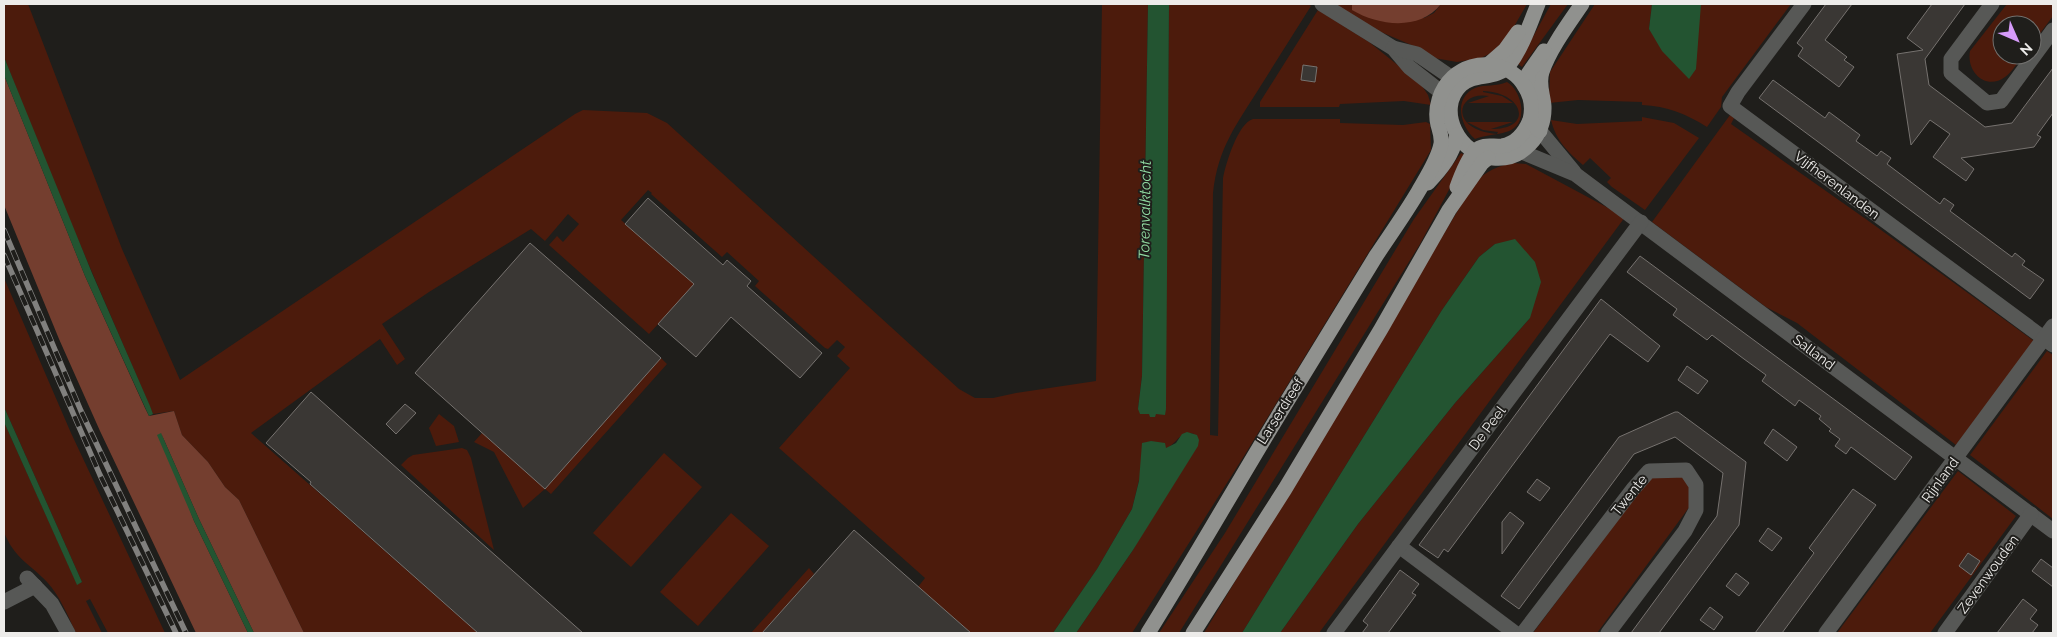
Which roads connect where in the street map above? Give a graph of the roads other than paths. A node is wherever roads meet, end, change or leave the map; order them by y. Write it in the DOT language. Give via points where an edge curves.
graph roads {
  1 [pos="1322,4"];
  2 [pos="1538,4"];
  3 [pos="1582,4"];
  4 [pos="1804,4"];
  5 [pos="1992,4"];
  6 [pos="2053,30"];
  7 [pos="1393,48"];
  8 [pos="1489,64"];
  9 [pos="1506,69"];
  10 [pos="1452,78"];
  11 [pos="1534,89"];
  12 [pos="1446,97"];
  13 [pos="1535,126"];
  14 [pos="1457,135"];
  15 [pos="1522,152"];
  16 [pos="1481,155"];
  17 [pos="1575,174"];
  18 [pos="1418,193"];
  19 [pos="1641,222"];
  20 [pos="2050,336"];
  21 [pos="1956,457"];
  22 [pos="2031,514"];
  23 [pos="2053,530"];
  24 [pos="1399,546"];
  25 [pos="4,602"];
  26 [pos="68,633"];
  27 [pos="1148,633"];
  28 [pos="1193,633"];
  29 [pos="1334,633"];
  30 [pos="1514,633"];
  31 [pos="1523,633"];
  32 [pos="1608,633"];
  33 [pos="1826,633"];
  34 [pos="1945,633"];
  1 -- 7 [label="street"];
  2 -- 8 [label="main road" via="1505,50"];
  2 -- 9 [label="main road"];
  3 -- 11 [label="main road" via="1561,35 1533,65 1528,74"];
  4 -- 20 [label="street, Vijfherenlanden" via="1730,106"];
  5 -- 6 [label="street" via="1951,59 1951,73 1987,103 2001,101"];
  7 -- 10 [label="street" via="1417,54"];
  7 -- 12 [label="street" via="1409,67"];
  8 -- 9 [label="main road"];
  8 -- 10 [label="main road" via="1473,65"];
  9 -- 11 [label="main road"];
  9 -- 12 [label="main road" via="1492,76 1476,76"];
  10 -- 12 [label="main road"];
  11 -- 13 [label="main road"];
  12 -- 14 [label="main road"];
  12 -- 18 [label="main road, Larserdreef" via="1437,108 1441,133 1438,152"];
  13 -- 15 [label="main road" via="1529,146"];
  13 -- 16 [label="main road" via="1502,146 1486,145"];
  13 -- 17 [label="street, Salland"];
  14 -- 16 [label="main road"];
  14 -- 18 [label="main road, Larserdreef" via="1446,164"];
  15 -- 16 [label="main road" via="1505,158"];
  15 -- 17 [label="street, Salland"];
  16 -- 28 [label="main road" via="1459,182 1449,210 1381,329 1285,489"];
  17 -- 19 [label="street, Salland"];
  18 -- 27 [label="main road, Larserdreef" via="1246,467"];
  19 -- 21 [label="street, Salland"];
  19 -- 24 [label="street, De Peel"];
  20 -- 21 [label="street, Rijnland"];
  21 -- 22 [label="street, Salland"];
  21 -- 33 [label="street, Rijnland"];
  22 -- 23 [label="street, Salland"];
  22 -- 34 [label="street, Zevenwouden"];
  24 -- 29 [label="street, De Peel"];
  24 -- 30 [label="street"];
  25 -- 26 [label="street" via="31,582 52,604"];
  31 -- 32 [label="street, Twente" via="1649,471 1686,470 1696,485 1696,510 1685,531"];
}
